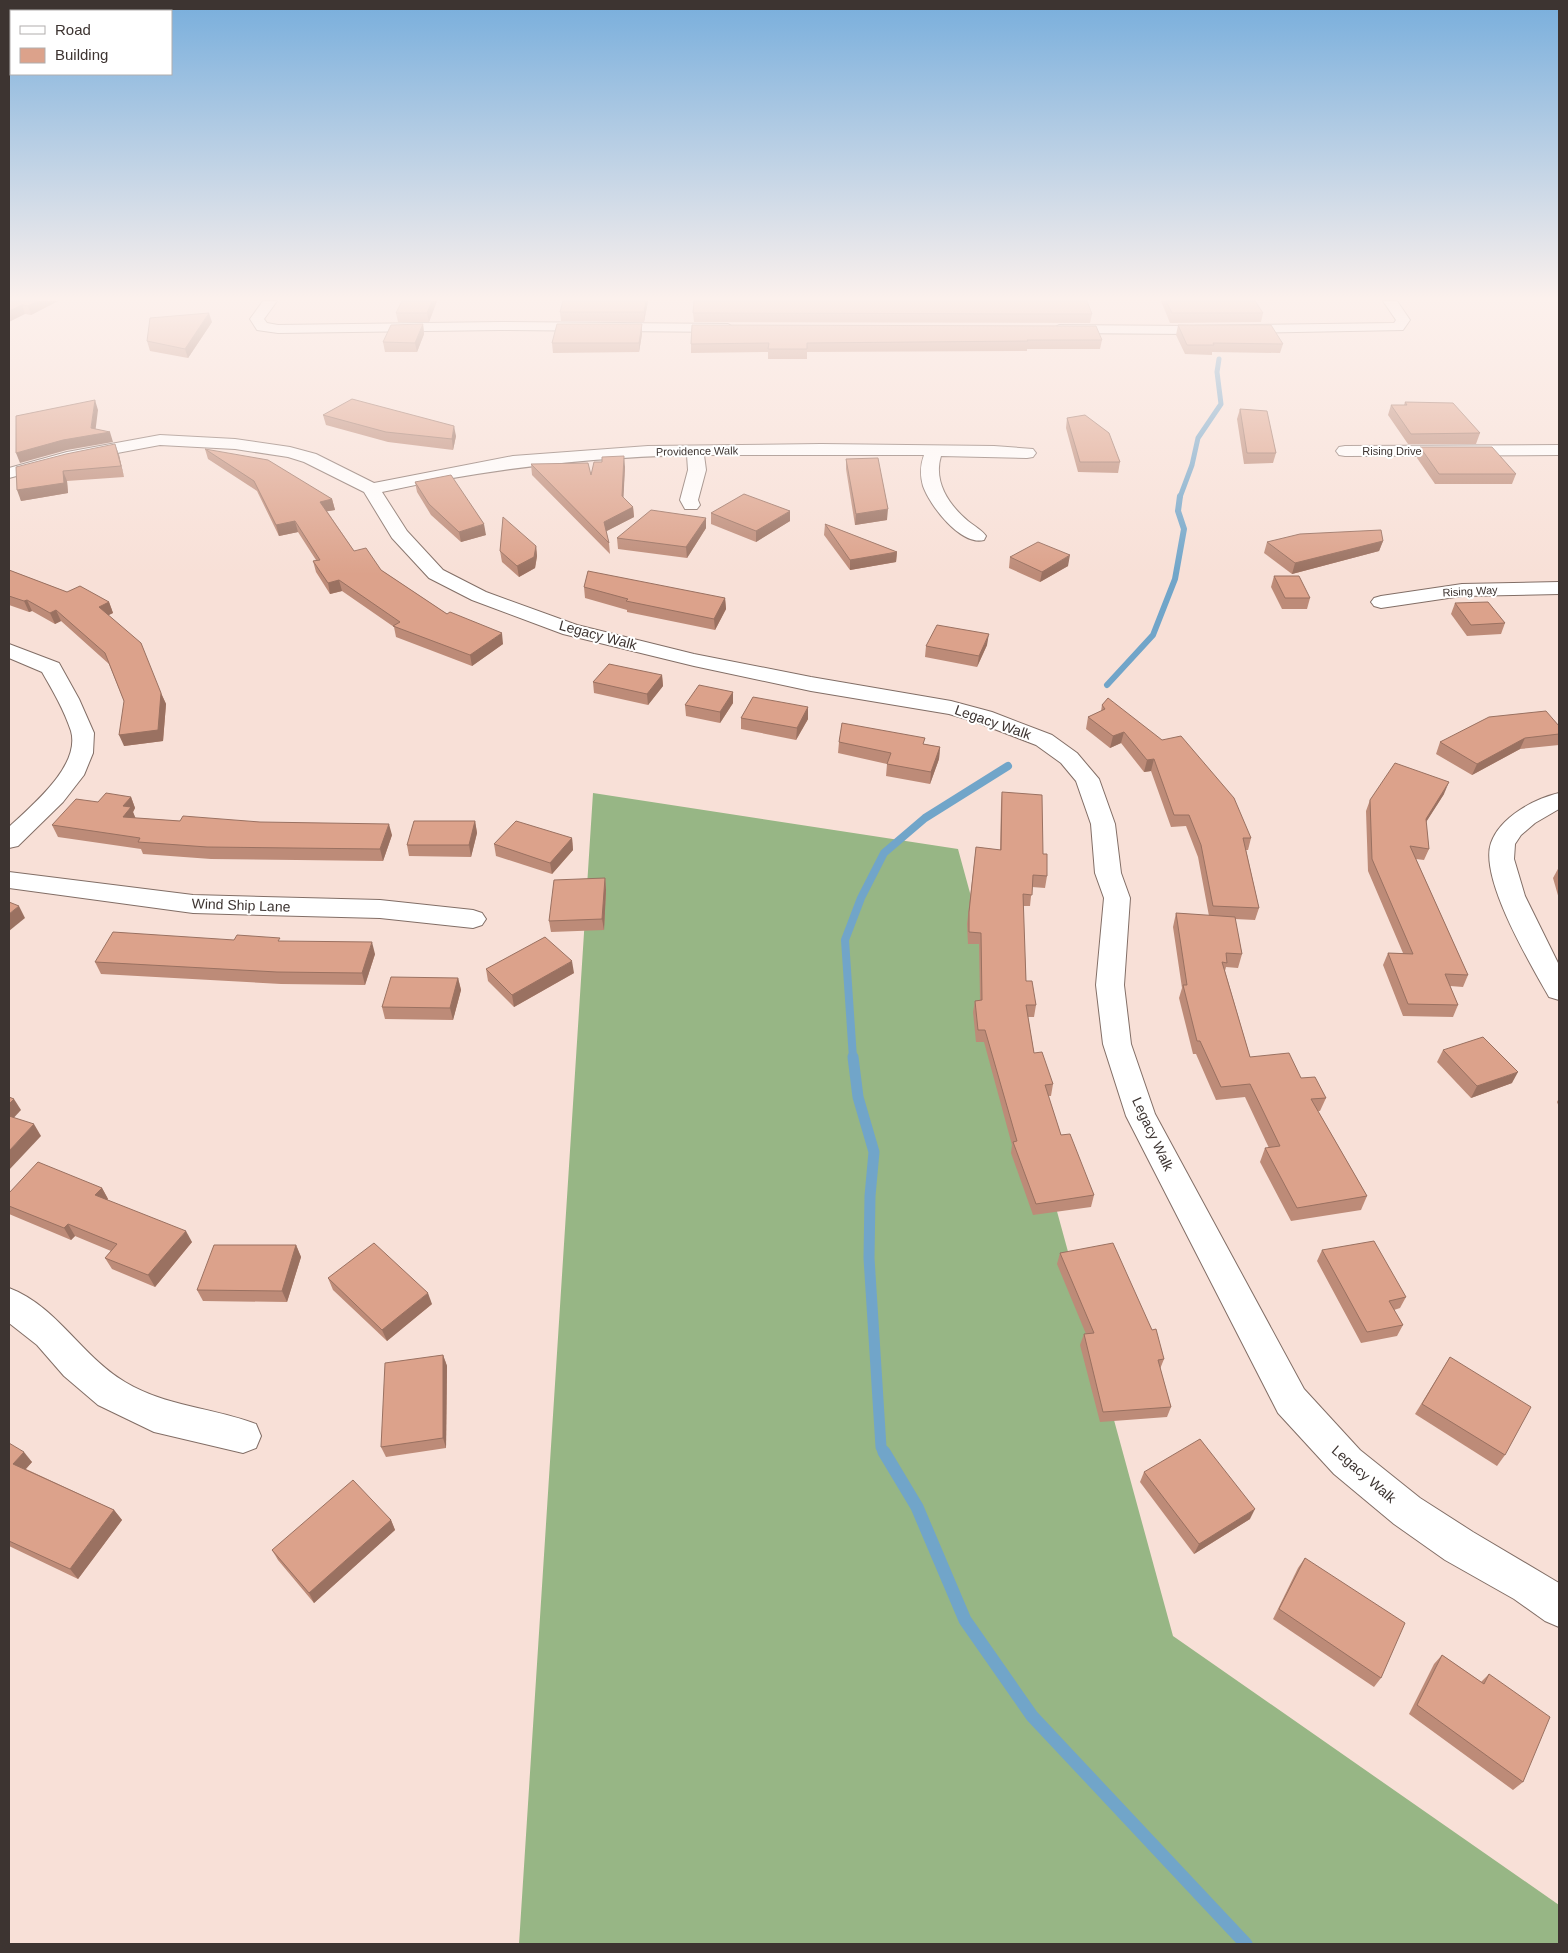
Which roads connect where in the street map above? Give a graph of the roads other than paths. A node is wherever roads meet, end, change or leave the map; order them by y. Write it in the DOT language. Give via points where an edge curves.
graph roads {
  1 [pos="1559,450"];
  2 [pos="695,451"];
  3 [pos="934,451"];
  4 [pos="1345,451"];
  5 [pos="1027,454"];
  6 [pos="9,473"];
  7 [pos="370,489"];
  8 [pos="691,504"];
  9 [pos="977,536"];
  10 [pos="1559,588"];
  11 [pos="1381,602"];
  12 [pos="9,650"];
  13 [pos="1559,800"];
  14 [pos="9,840"];
  15 [pos="9,880"];
  16 [pos="473,919"];
  17 [pos="1559,990"];
  18 [pos="9,1303"];
  19 [pos="243,1436"];
  20 [pos="1559,1607"];
  1 -- 4 [label="street, Rising Drive"];
  2 -- 3 [label="street, Providence Walk"];
  2 -- 7 [label="street, Providence Walk" via="532,459"];
  2 -- 8 [label="street" via="697,470 689,500"];
  3 -- 5 [label="street, Providence Walk"];
  3 -- 9 [label="street" via="929,460 929,479 938,498 959,525"];
  6 -- 7 [label="street, Legacy Walk" via="67,457 160,440 235,444 290,452 310,458"];
  7 -- 20 [label="street, Legacy Walk" via="400,534 436,574 479,596 570,630 674,655 811,684 951,708 1044,740 1069,758 1087,778 1103,824 1108,873 1117,898 1110,985 1117,1044 1141,1116 1291,1401 1346,1462 1406,1511"];
  10 -- 11 [label="street, Rising Way" via="1462,590"];
  12 -- 14 [label="street" via="51,668 83,733 81,753 72,775 55,797"];
  13 -- 17 [label="street" via="1518,824 1503,843 1501,862 1508,891"];
  15 -- 16 [label="street, Wind Ship Lane" via="193,904 380,909"];
  18 -- 19 [label="street" via="49,1334 76,1366 111,1393 154,1415"];
}
